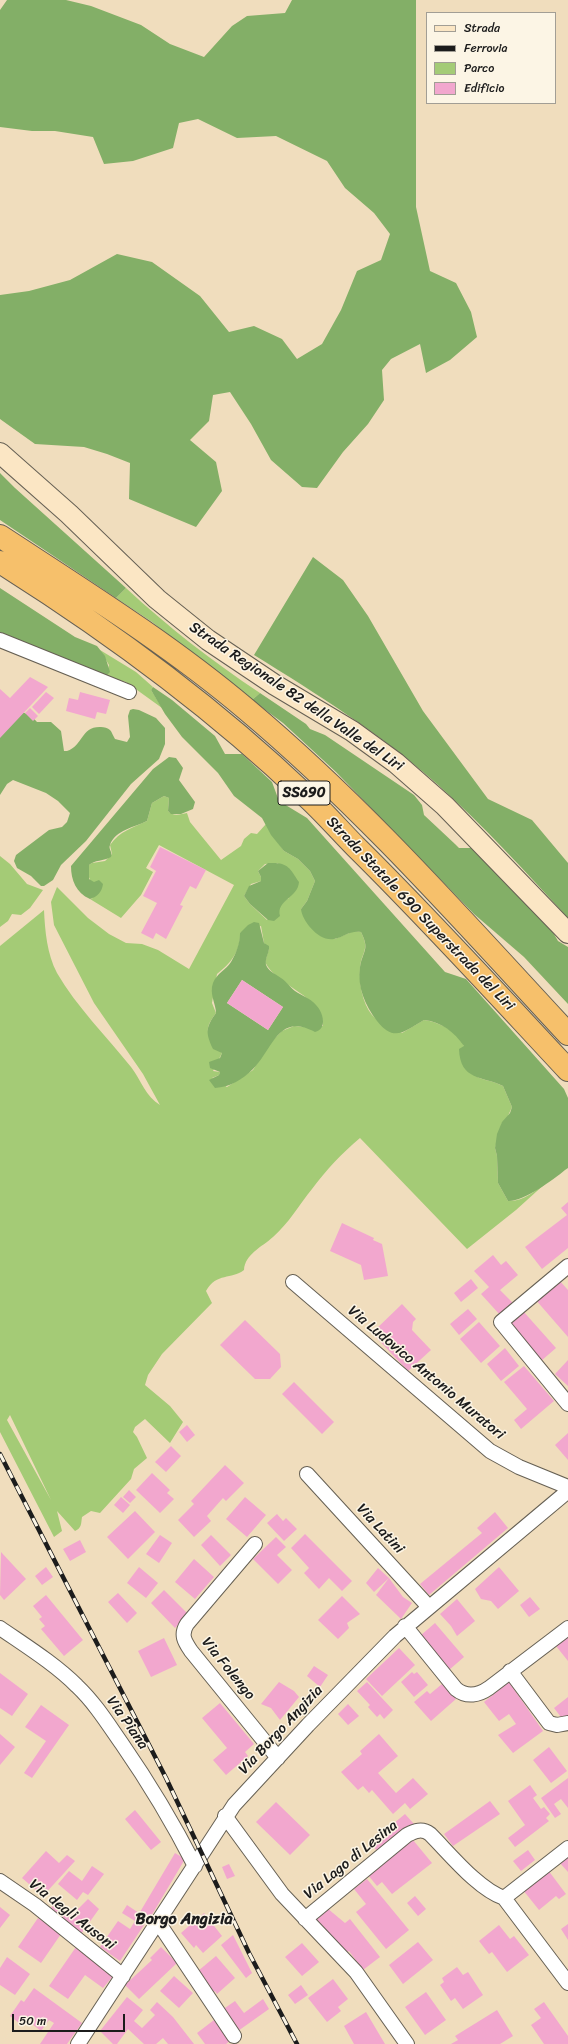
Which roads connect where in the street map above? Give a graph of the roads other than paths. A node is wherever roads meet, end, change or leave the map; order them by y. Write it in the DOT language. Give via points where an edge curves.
graph roads {
  1 [pos="0,453"];
  2 [pos="0,536"];
  3 [pos="0,562"];
  4 [pos="0,640"];
  5 [pos="129,692"];
  6 [pos="568,932"];
  7 [pos="568,1034"];
  8 [pos="568,1070"];
  9 [pos="568,1266"];
  10 [pos="293,1282"];
  11 [pos="568,1404"];
  12 [pos="307,1474"];
  13 [pos="568,1487"];
  14 [pos="568,1491"];
  15 [pos="255,1544"];
  16 [pos="428,1606"];
  17 [pos="405,1626"];
  18 [pos="0,1628"];
  19 [pos="568,1628"];
  20 [pos="510,1671"];
  21 [pos="568,1723"];
  22 [pos="278,1758"];
  23 [pos="225,1816"];
  24 [pos="568,1848"];
  25 [pos="195,1866"];
  26 [pos="0,1882"];
  27 [pos="504,1898"];
  28 [pos="305,1919"];
  29 [pos="158,1922"];
  30 [pos="123,1976"];
  31 [pos="568,1983"];
  32 [pos="234,2036"];
  33 [pos="78,2044"];
  34 [pos="407,2044"];
  1 -- 6 [label="main road, Strada Regionale 82 della Valle del Liri" via="69,514 157,599 208,640 275,685 352,731 396,763 446,806"];
  2 -- 7 [label="highway, Strada Statale 690 Superstrada del Liri / SS690" via="157,640 246,709 341,796"];
  3 -- 8 [label="highway, Strada Statale 690 Superstrada del Liri / SS690" via="77,611 150,664 256,750 306,795 410,900"];
  4 -- 5 [label="street"];
  9 -- 11 [label="street" via="501,1322"];
  10 -- 13 [label="street, Via Ludovico Antonio Muratori" via="490,1451 519,1467"];
  12 -- 16 [label="street, Via Latini"];
  14 -- 16 [label="street, Via Borgo Angizia"];
  15 -- 22 [label="street, Via Folengo" via="187,1624 184,1638 191,1651"];
  16 -- 17 [label="street, Via Borgo Angizia"];
  17 -- 20 [label="street" via="460,1692 477,1694"];
  17 -- 22 [label="street, Via Borgo Angizia"];
  18 -- 25 [label="street, Via Piana" via="52,1665 96,1706 145,1778"];
  19 -- 20 [label="street"];
  20 -- 21 [label="street" via="549,1723 557,1726"];
  22 -- 23 [label="street, Via Borgo Angizia"];
  23 -- 25 [label="street, Via Borgo Angizia"];
  23 -- 28 [label="street" via="269,1878"];
  24 -- 27 [label="street"];
  25 -- 29 [label="street, Via Borgo Angizia"];
  26 -- 30 [label="street, Via degli Ausoni" via="35,1905"];
  27 -- 28 [label="street, Via Lago di Lesina" via="487,1890 430,1834 419,1830 407,1835"];
  27 -- 31 [label="street, Via Lago di Lesina"];
  28 -- 34 [label="street" via="356,1972"];
  29 -- 30 [label="street, Via Borgo Angizia"];
  29 -- 32 [label="street"];
  30 -- 33 [label="street, Via Borgo Angizia"];
}
